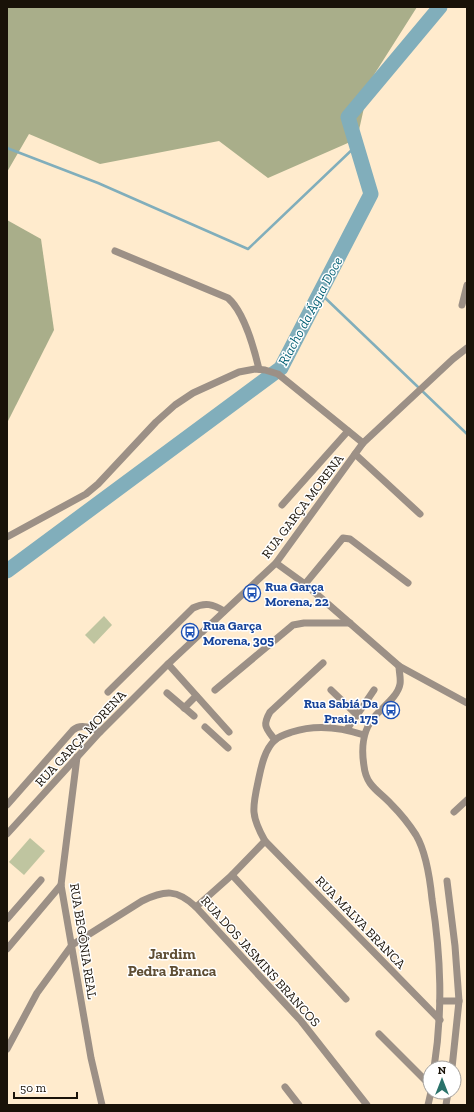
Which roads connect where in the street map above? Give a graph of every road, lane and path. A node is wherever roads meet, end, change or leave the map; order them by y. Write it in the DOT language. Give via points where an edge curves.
graph roads {
  1 [pos="116,251"];
  2 [pos="467,285"];
  3 [pos="462,305"];
  4 [pos="467,348"];
  5 [pos="259,369"];
  6 [pos="348,431"];
  7 [pos="363,443"];
  8 [pos="355,454"];
  9 [pos="282,505"];
  10 [pos="420,514"];
  11 [pos="7,537"];
  12 [pos="276,563"];
  13 [pos="408,583"];
  14 [pos="305,584"];
  15 [pos="224,611"];
  16 [pos="350,623"];
  17 [pos="323,663"];
  18 [pos="168,664"];
  19 [pos="399,666"];
  20 [pos="216,690"];
  21 [pos="331,690"];
  22 [pos="374,690"];
  23 [pos="108,692"];
  24 [pos="167,693"];
  25 [pos="196,696"];
  26 [pos="467,703"];
  27 [pos="184,708"];
  28 [pos="357,715"];
  29 [pos="194,716"];
  30 [pos="221,723"];
  31 [pos="205,728"];
  32 [pos="347,729"];
  33 [pos="100,732"];
  34 [pos="229,732"];
  35 [pos="212,733"];
  36 [pos="364,734"];
  37 [pos="275,740"];
  38 [pos="228,748"];
  39 [pos="77,757"];
  40 [pos="467,800"];
  41 [pos="7,805"];
  42 [pos="454,812"];
  43 [pos="7,834"];
  44 [pos="265,841"];
  45 [pos="232,875"];
  46 [pos="41,880"];
  47 [pos="447,881"];
  48 [pos="61,885"];
  49 [pos="196,907"];
  50 [pos="7,919"];
  51 [pos="72,945"];
  52 [pos="7,949"];
  53 [pos="346,999"];
  54 [pos="440,1001"];
  55 [pos="459,1001"];
  56 [pos="440,1020"];
  57 [pos="380,1034"];
  58 [pos="7,1049"];
  59 [pos="435,1060"];
  60 [pos="453,1060"];
  61 [pos="422,1077"];
  62 [pos="284,1087"];
  63 [pos="102,1105"];
  64 [pos="299,1105"];
  65 [pos="367,1105"];
  1 -- 5 [label="street" via="228,298 243,321"];
  2 -- 3 [label="street"];
  4 -- 7 [label="street, RUA GARÇA MORENA"];
  5 -- 6 [label="street" via="278,374"];
  5 -- 11 [label="street" via="239,372 181,400 86,494"];
  6 -- 7 [label="street"];
  6 -- 9 [label="street"];
  7 -- 8 [label="street, RUA GARÇA MORENA"];
  8 -- 10 [label="street"];
  8 -- 12 [label="street, RUA GARÇA MORENA"];
  12 -- 14 [label="street"];
  12 -- 15 [label="street, RUA GARÇA MORENA"];
  13 -- 14 [label="street" via="350,539 343,538"];
  14 -- 16 [label="street"];
  15 -- 18 [label="street, RUA GARÇA MORENA"];
  15 -- 23 [label="street" via="208,604 194,608"];
  16 -- 19 [label="street"];
  16 -- 20 [label="street" via="304,622 293,625"];
  17 -- 37 [label="street" via="270,712 265,726"];
  18 -- 25 [label="street"];
  18 -- 33 [label="street, RUA GARÇA MORENA"];
  19 -- 26 [label="street"];
  19 -- 36 [label="street" via="399,688 374,716"];
  21 -- 28 [label="street"];
  22 -- 28 [label="street"];
  24 -- 27 [label="street"];
  25 -- 27 [label="street"];
  25 -- 30 [label="street"];
  27 -- 29 [label="street"];
  28 -- 32 [label="street"];
  30 -- 34 [label="street"];
  30 -- 35 [label="street"];
  31 -- 35 [label="street"];
  32 -- 36 [label="street"];
  32 -- 37 [label="street" via="300,729"];
  33 -- 39 [label="street, RUA GARÇA MORENA"];
  33 -- 41 [label="street" via="81,726 73,730"];
  35 -- 38 [label="street"];
  36 -- 54 [label="street" via="364,766 367,780 406,821 416,836 426,864 438,940"];
  37 -- 44 [label="street, RUA MALVA BRANCA" via="262,764 253,804 257,826"];
  39 -- 43 [label="street, RUA GARÇA MORENA"];
  39 -- 48 [label="street, RUA BEGÔNIA REAL"];
  40 -- 42 [label="street"];
  44 -- 45 [label="street"];
  44 -- 56 [label="street, RUA MALVA BRANCA"];
  45 -- 49 [label="street"];
  45 -- 53 [label="street"];
  46 -- 50 [label="street"];
  47 -- 55 [label="street"];
  48 -- 51 [label="street, RUA BEGÔNIA REAL"];
  48 -- 52 [label="street"];
  49 -- 51 [label="street, RUA DOS JASMINS BRANCOS" via="186,898 173,893 151,897"];
  49 -- 65 [label="street, RUA DOS JASMINS BRANCOS" via="301,1021"];
  51 -- 58 [label="street" via="37,993"];
  51 -- 63 [label="street, RUA BEGÔNIA REAL" via="91,1058"];
  54 -- 55 [label="street"];
  54 -- 56 [label="street"];
  55 -- 60 [label="street"];
  56 -- 59 [label="street"];
  57 -- 61 [label="street"];
  62 -- 64 [label="street"];
}
